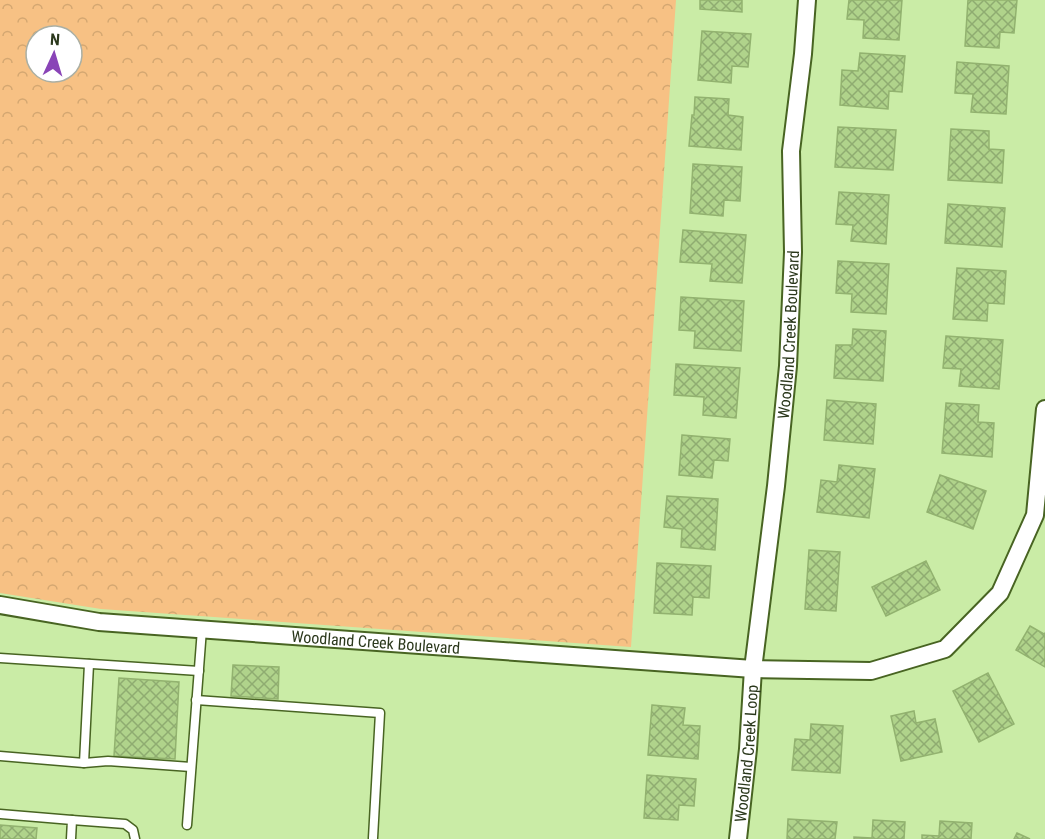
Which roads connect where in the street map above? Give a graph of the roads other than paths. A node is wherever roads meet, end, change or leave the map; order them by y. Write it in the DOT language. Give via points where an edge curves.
graph roads {
  1 [pos="807,0"];
  2 [pos="1045,409"];
  3 [pos="0,605"];
  4 [pos="202,629"];
  5 [pos="0,658"];
  6 [pos="89,664"];
  7 [pos="753,669"];
  8 [pos="199,671"];
  9 [pos="196,700"];
  10 [pos="0,756"];
  11 [pos="84,763"];
  12 [pos="191,767"];
  13 [pos="0,814"];
  14 [pos="72,820"];
  15 [pos="187,825"];
  16 [pos="373,838"];
  17 [pos="71,839"];
  18 [pos="135,839"];
  19 [pos="738,839"];
  1 -- 7 [label="street, Woodland Creek Boulevard" via="791,151 793,252 788,366"];
  2 -- 7 [label="street, Woodland Creek Boulevard" via="1035,515 1000,593 945,649 871,671"];
  3 -- 4 [label="street, Woodland Creek Boulevard" via="99,621"];
  4 -- 7 [label="street, Woodland Creek Boulevard"];
  4 -- 8 [label="lane"];
  5 -- 6 [label="lane"];
  6 -- 8 [label="lane"];
  6 -- 11 [label="lane"];
  7 -- 19 [label="street, Woodland Creek Loop"];
  8 -- 9 [label="lane"];
  9 -- 12 [label="lane"];
  9 -- 16 [label="lane" via="380,713"];
  10 -- 11 [label="lane"];
  11 -- 12 [label="lane"];
  12 -- 15 [label="lane"];
  13 -- 14 [label="lane"];
  14 -- 17 [label="lane"];
  14 -- 18 [label="lane" via="125,824 133,830"];
}
